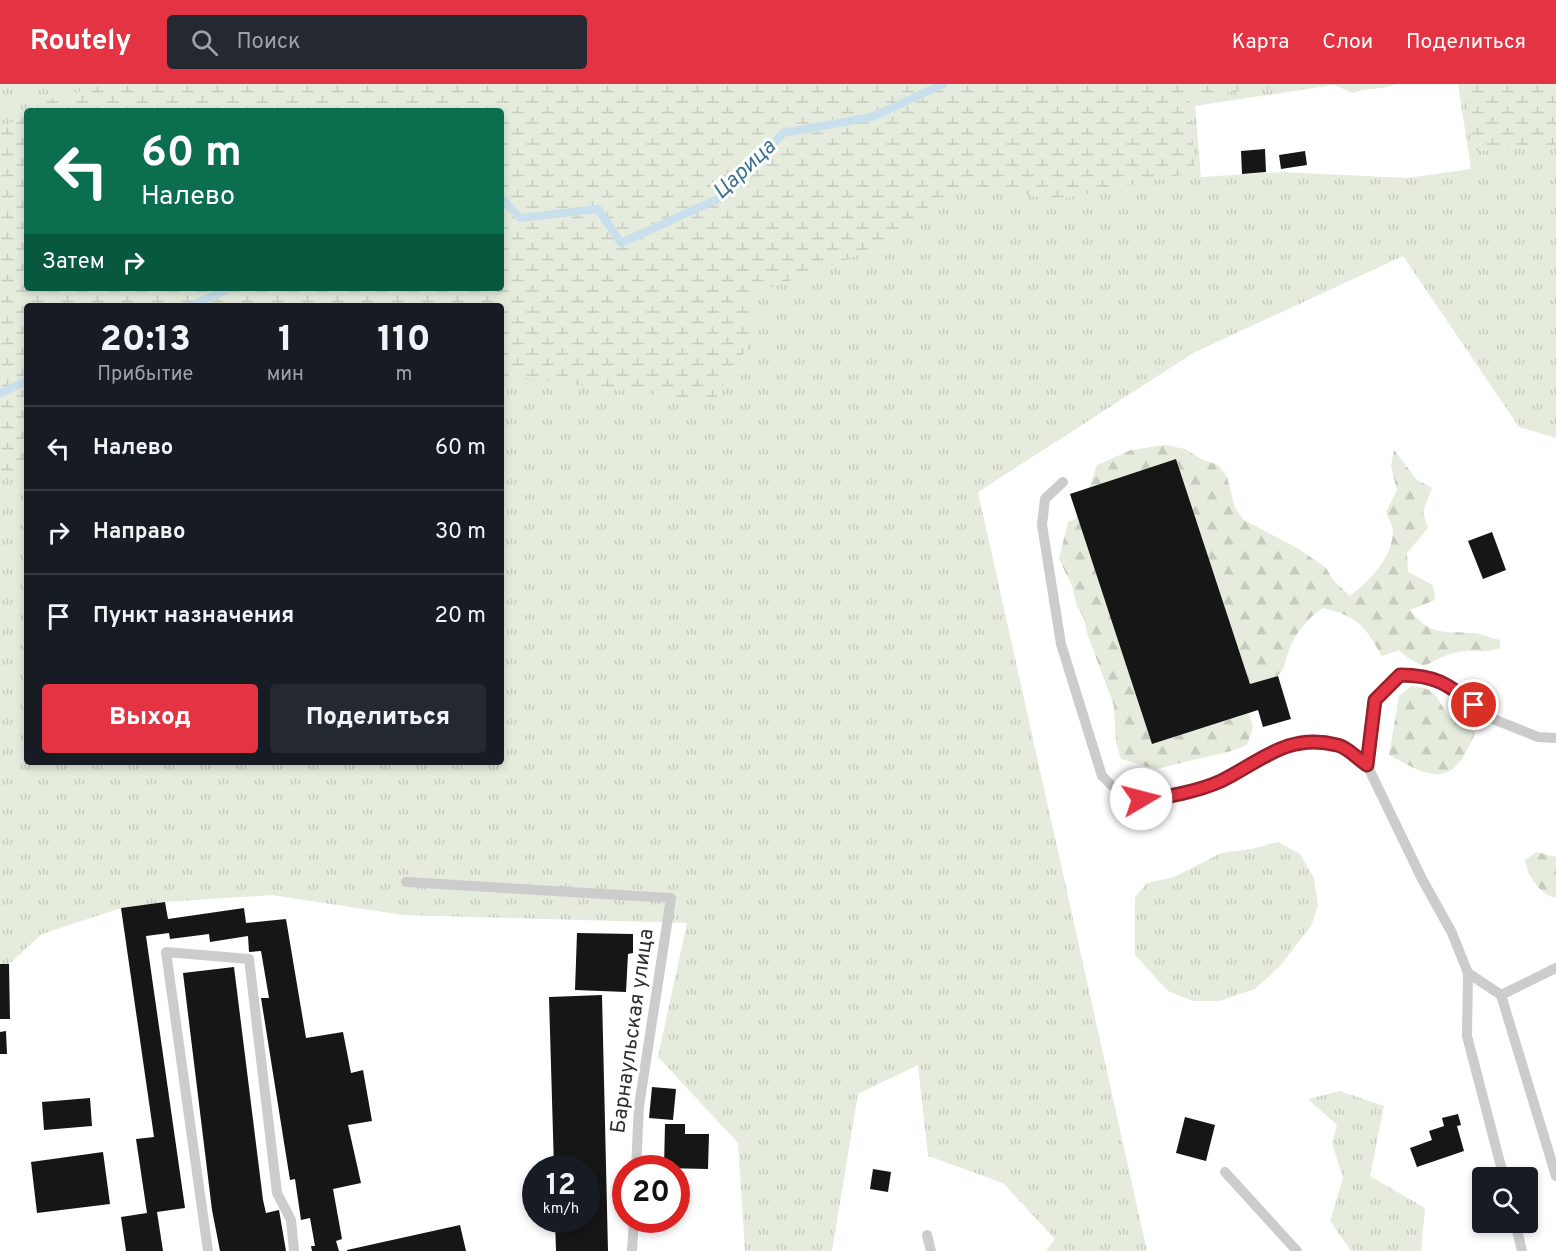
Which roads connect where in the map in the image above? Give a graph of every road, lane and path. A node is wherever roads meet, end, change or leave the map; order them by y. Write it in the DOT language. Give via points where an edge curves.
graph roads {
  1 [pos="1063,482"];
  2 [pos="1556,738"];
  3 [pos="1367,765"];
  4 [pos="406,882"];
  5 [pos="1556,968"];
  6 [pos="1468,973"];
  7 [pos="1501,995"];
  8 [pos="637,1155"];
  9 [pos="1501,1167"];
  10 [pos="1225,1172"];
  11 [pos="1556,1176"];
  12 [pos="633,1233"];
  13 [pos="1518,1233"];
  14 [pos="927,1234"];
  15 [pos="208,1251"];
  16 [pos="294,1251"];
  17 [pos="632,1251"];
  18 [pos="931,1251"];
  19 [pos="1297,1251"];
  20 [pos="1522,1251"];
  1 -- 3 [label="lane" via="1045,499 1041,525 1061,644 1102,776 1126,799 1156,799 1220,781 1274,749 1307,743 1338,745"];
  2 -- 3 [label="lane" via="1538,736 1488,717 1446,682 1400,675 1375,700"];
  3 -- 6 [label="lane" via="1452,933"];
  4 -- 8 [label="lane, Барнаульская улица" via="671,898 639,1106"];
  5 -- 7 [label="lane"];
  6 -- 7 [label="lane"];
  6 -- 9 [label="lane" via="1467,1036"];
  7 -- 11 [label="lane"];
  10 -- 19 [label="lane"];
  12 -- 17 [label="lane"];
  13 -- 20 [label="lane"];
  14 -- 18 [label="lane"];
  15 -- 16 [label="lane" via="166,952 249,959 277,1193 291,1220"];
}
